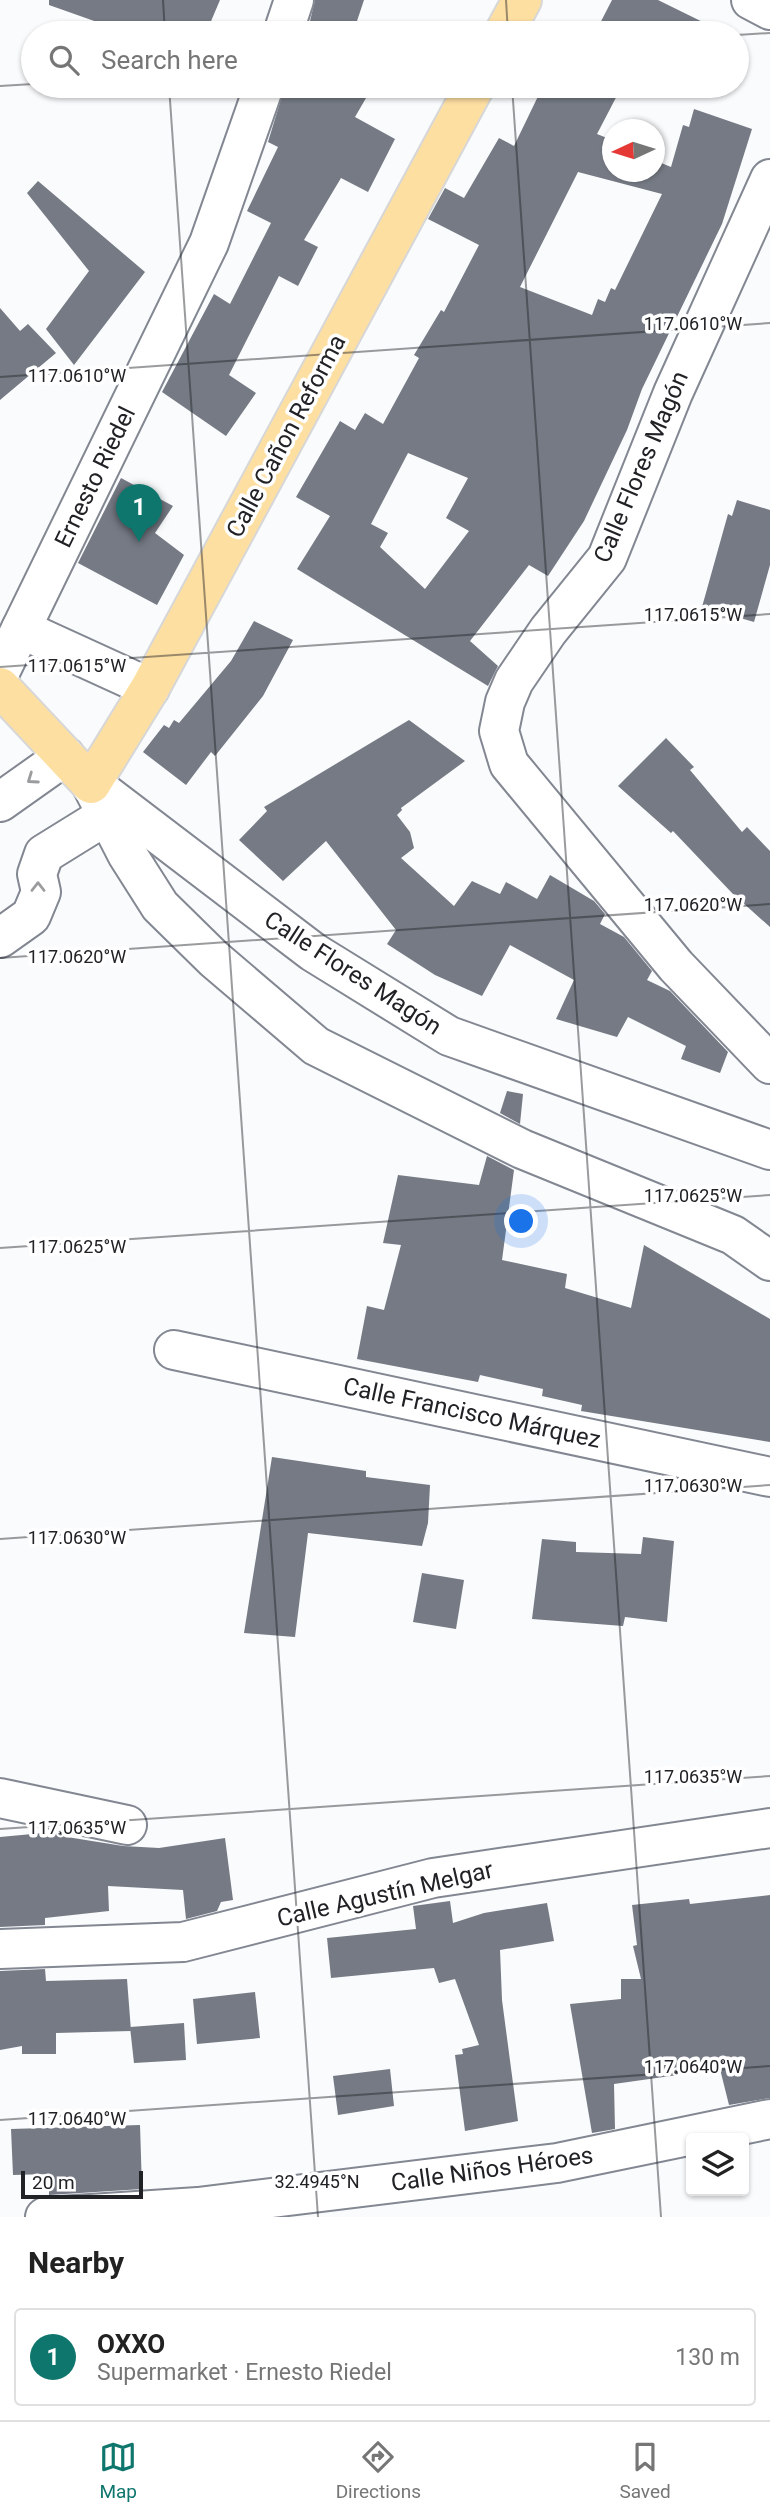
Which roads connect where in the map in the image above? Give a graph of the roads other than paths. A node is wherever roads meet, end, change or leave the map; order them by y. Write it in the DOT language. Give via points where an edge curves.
graph roads {
  1 [pos="293,0"];
  2 [pos="522,0"];
  3 [pos="751,0"];
  4 [pos="770,10"];
  5 [pos="287,21"];
  6 [pos="511,21"];
  7 [pos="260,98"];
  8 [pos="469,98"];
  9 [pos="770,179"];
  10 [pos="21,629"];
  11 [pos="0,672"];
  12 [pos="0,687"];
  13 [pos="150,688"];
  14 [pos="65,756"];
  15 [pos="99,799"];
  16 [pos="0,802"];
  17 [pos="0,938"];
  18 [pos="770,1064"];
  19 [pos="770,1150"];
  20 [pos="770,1261"];
  21 [pos="174,1350"];
  22 [pos="770,1477"];
  23 [pos="0,1798"];
  24 [pos="127,1825"];
  25 [pos="770,1828"];
  26 [pos="0,1949"];
  27 [pos="770,2119"];
  28 [pos="45,2217"];
  1 -- 5 [label="street"];
  2 -- 6 [label="main road"];
  3 -- 4 [label="street"];
  7 -- 10 [label="street, Ernesto Riedel" via="209,243"];
  8 -- 13 [label="main road, Calle Cañon Reforma"];
  9 -- 18 [label="street, Calle Flores Magón" via="673,393 607,558 514,681 499,731 509,764 676,966"];
  10 -- 11 [label="street, Ernesto Riedel"];
  10 -- 13 [label="street"];
  12 -- 14 [label="main road, Calle Flores Magón"];
  13 -- 15 [label="main road, Calle Cañon Reforma"];
  14 -- 15 [label="main road, Calle Flores Magón"];
  14 -- 16 [label="street, one-way"];
  17 -- 15 [label="street, one-way" via="31,916 41,892 37,874 44,854"];
  15 -- 19 [label="street, Calle Flores Magón" via="313,952 449,1036"];
  15 -- 20 [label="street" via="160,906 316,1046 522,1149 733,1235"];
  21 -- 22 [label="street, Calle Francisco Márquez"];
  23 -- 24 [label="street"];
  25 -- 26 [label="street, Calle Agustín Melgar" via="433,1878 183,1942"];
  27 -- 28 [label="street, Calle Niños Héroes" via="557,2163 198,2207"];
}
